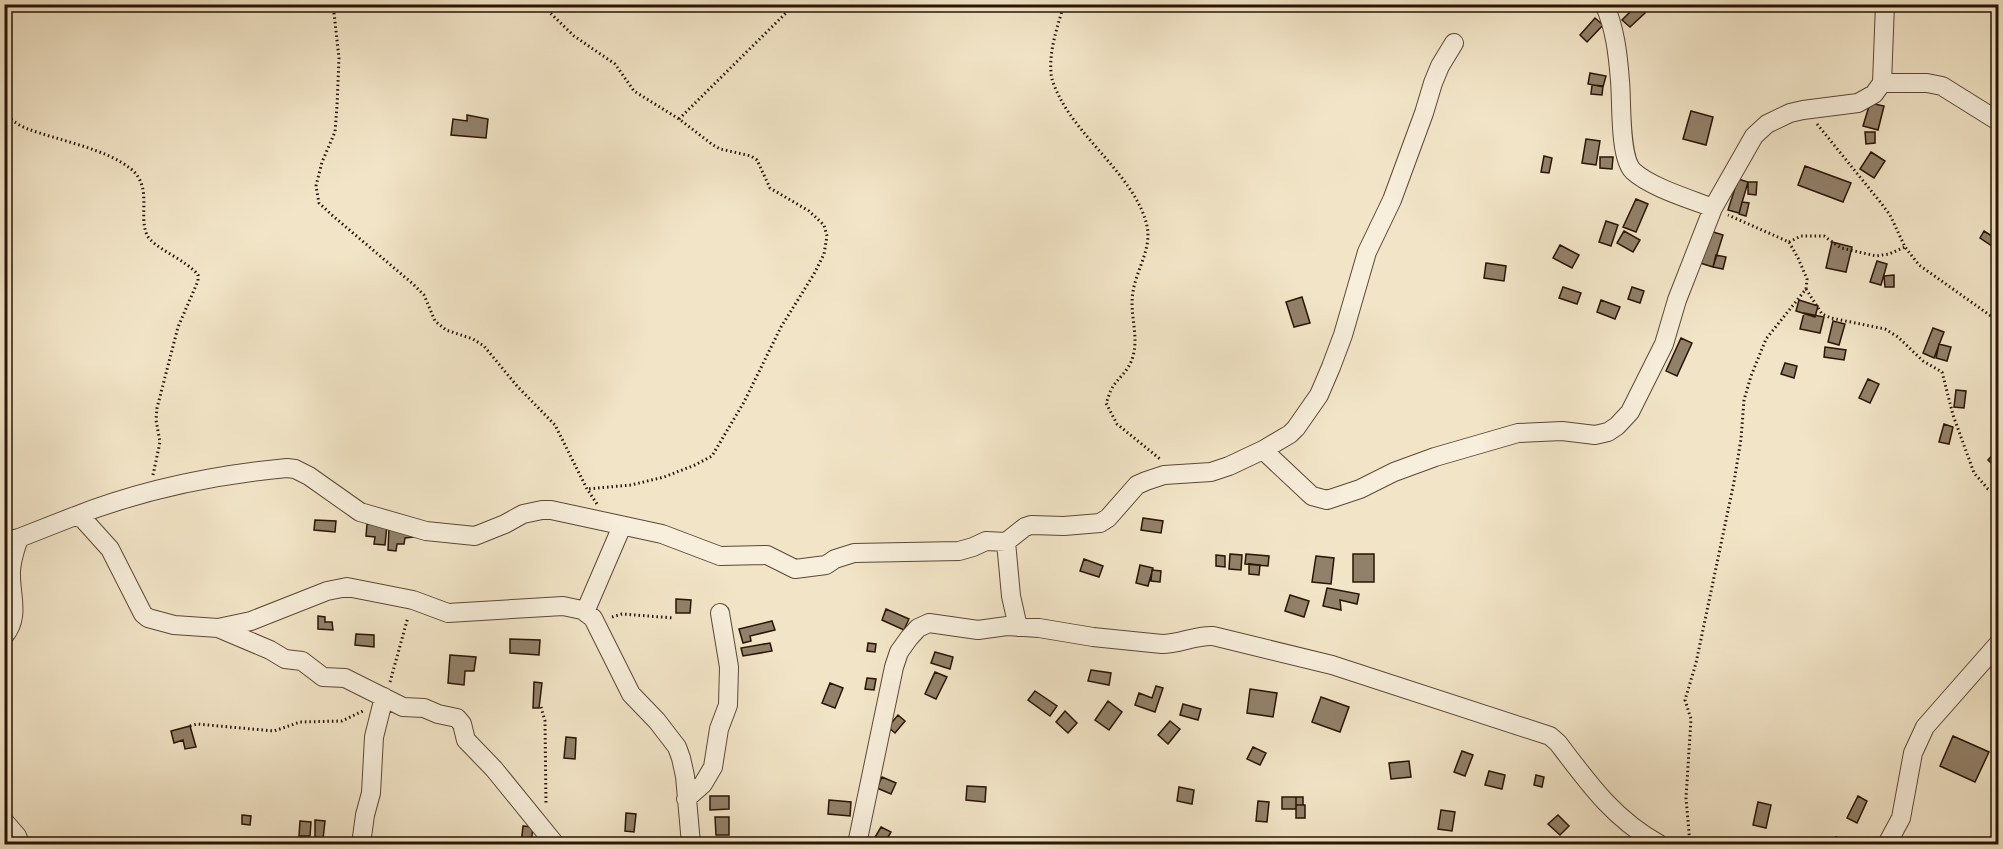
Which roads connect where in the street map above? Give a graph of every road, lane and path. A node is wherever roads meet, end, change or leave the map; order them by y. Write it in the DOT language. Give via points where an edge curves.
graph roads {
  1 [pos="333,4"];
  2 [pos="541,4"];
  3 [pos="795,4"];
  4 [pos="1064,4"];
  5 [pos="1604,4"];
  6 [pos="1886,4"];
  7 [pos="1454,43"];
  8 [pos="1882,83"];
  9 [pos="1803,110"];
  10 [pos="4,114"];
  11 [pos="679,119"];
  12 [pos="1998,121"];
  13 [pos="1713,208"];
  14 [pos="1789,242"];
  15 [pos="1905,247"];
  16 [pos="1806,289"];
  17 [pos="1998,321"];
  18 [pos="1263,450"];
  19 [pos="1178,473"];
  20 [pos="587,489"];
  21 [pos="149,492"];
  22 [pos="1998,493"];
  23 [pos="70,518"];
  24 [pos="616,524"];
  25 [pos="12,539"];
  26 [pos="1006,542"];
  27 [pos="413,600"];
  28 [pos="720,612"];
  29 [pos="591,618"];
  30 [pos="674,618"];
  31 [pos="1018,627"];
  32 [pos="218,628"];
  33 [pos="4,636"];
  34 [pos="1998,644"];
  35 [pos="384,697"];
  36 [pos="541,707"];
  37 [pos="190,726"];
  38 [pos="686,799"];
  39 [pos="4,821"];
  40 [pos="550,838"];
  41 [pos="20,844"];
  42 [pos="361,844"];
  43 [pos="691,844"];
  44 [pos="857,844"];
  45 [pos="1659,844"];
  46 [pos="1690,844"];
  47 [pos="1887,844"];
  1 -- 20 [label="path" via="339,58 337,106 335,132 316,186 319,203 413,284 424,296 435,321 484,346 555,425"];
  2 -- 11 [label="path" via="574,36 615,64 634,92"];
  3 -- 11 [label="path"];
  4 -- 19 [label="path" via="1051,61 1050,74 1056,90 1086,137 1128,187 1148,228 1148,242 1132,293 1136,338 1133,356 1125,374 1111,388 1106,403 1117,424"];
  5 -- 13 [label="street" via="1616,42 1629,166 1644,178"];
  6 -- 8 [label="street"];
  7 -- 18 [label="street" via="1432,83 1319,395 1290,434"];
  8 -- 9 [label="street" via="1865,101"];
  8 -- 12 [label="street" via="1942,86"];
  9 -- 13 [label="street" via="1767,124 1754,136"];
  9 -- 15 [label="path" via="1890,215"];
  10 -- 21 [label="path" via="25,128 109,156 132,169 145,198 147,235 198,274 178,327 157,408 160,442"];
  11 -- 20 [label="path" via="720,149 757,160 770,189 809,211 824,225 824,254 712,456 653,480"];
  13 -- 14 [label="path"];
  13 -- 18 [label="street" via="1664,344 1630,412 1608,432 1518,433 1435,457 1327,500 1312,496"];
  14 -- 15 [label="path" via="1800,236 1821,236 1841,248 1876,256"];
  14 -- 16 [label="path" via="1807,279"];
  15 -- 17 [label="path" via="1919,265"];
  16 -- 22 [label="path" via="1822,314 1892,333 1923,361 1942,372 1974,473 1988,489"];
  16 -- 46 [label="path" via="1766,339 1744,400 1734,482 1685,700 1690,719 1686,798"];
  18 -- 19 [label="street" via="1211,472"];
  19 -- 26 [label="street" via="1137,486 1100,523 1031,525"];
  20 -- 24 [label="path"];
  21 -- 23 [label="street"];
  21 -- 24 [label="street" via="210,478 287,468 309,476 360,512 426,531 475,536 523,514 542,510"];
  23 -- 25 [label="street"];
  23 -- 32 [label="street" via="83,519 110,549 145,617 174,625"];
  24 -- 26 [label="street" via="662,534 720,556 767,555 795,569 826,565 854,553 959,551 986,541"];
  24 -- 29 [label="street"];
  25 -- 33 [label="street" via="14,619"];
  26 -- 31 [label="street"];
  27 -- 29 [label="street" via="448,613 563,606 574,607"];
  27 -- 32 [label="street" via="354,587 337,588 251,621"];
  27 -- 35 [label="path"];
  28 -- 38 [label="street" via="729,667 728,705 712,767"];
  29 -- 30 [label="path" via="622,614"];
  29 -- 38 [label="street" via="626,686 676,747 685,776"];
  31 -- 44 [label="street" via="978,630 929,623 909,638 899,652 888,685"];
  31 -- 45 [label="street" via="1162,644 1214,636 1332,665 1542,732 1558,743 1604,802 1628,825"];
  32 -- 35 [label="street" via="285,659 302,661 323,677 345,678"];
  34 -- 47 [label="street" via="1925,727 1913,753 1901,818"];
  35 -- 37 [label="path" via="342,721 300,722 274,730"];
  35 -- 40 [label="street" via="402,706 429,709 460,720 466,740"];
  35 -- 42 [label="street" via="374,737"];
  36 -- 40 [label="path" via="545,721"];
  38 -- 43 [label="street"];
  39 -- 41 [label="street"];
}
